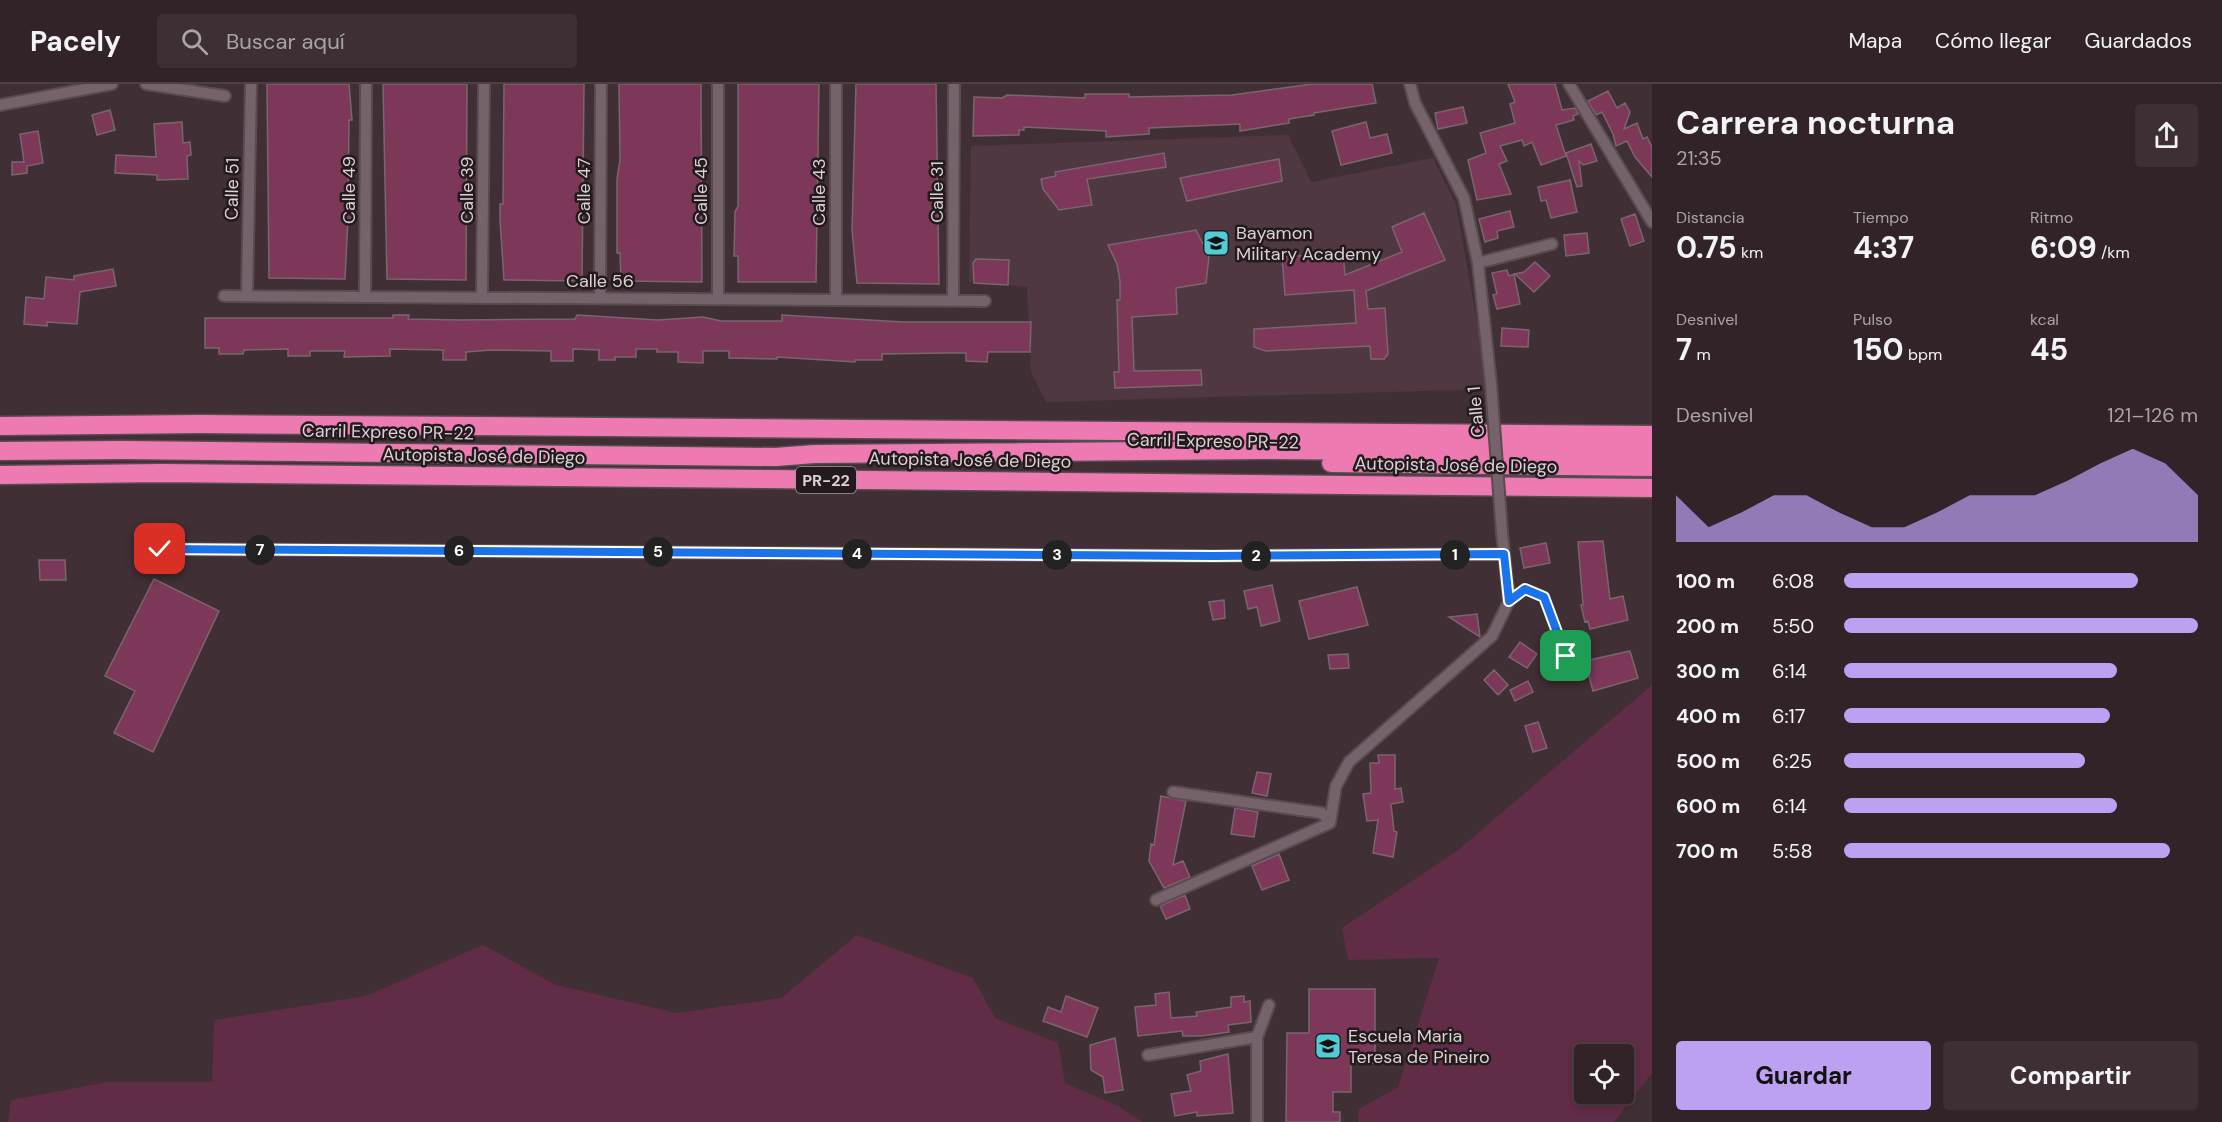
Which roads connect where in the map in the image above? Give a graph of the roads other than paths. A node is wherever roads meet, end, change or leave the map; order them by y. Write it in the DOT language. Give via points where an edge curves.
graph roads {
  1 [pos="112,84"];
  2 [pos="146,84"];
  3 [pos="251,84"];
  4 [pos="366,84"];
  5 [pos="484,84"];
  6 [pos="601,84"];
  7 [pos="718,84"];
  8 [pos="836,84"];
  9 [pos="954,84"];
  10 [pos="1410,84"];
  11 [pos="1569,84"];
  12 [pos="225,96"];
  13 [pos="0,105"];
  14 [pos="1652,222"];
  15 [pos="1552,244"];
  16 [pos="1478,262"];
  17 [pos="224,296"];
  18 [pos="247,296"];
  19 [pos="365,296"];
  20 [pos="482,297"];
  21 [pos="600,297"];
  22 [pos="718,298"];
  23 [pos="836,299"];
  24 [pos="953,300"];
  25 [pos="985,300"];
  26 [pos="0,426"];
  27 [pos="1652,435"];
  28 [pos="0,451"];
  29 [pos="1652,453"];
  30 [pos="775,457"];
  31 [pos="1652,467"];
  32 [pos="0,474"];
  33 [pos="1652,488"];
  34 [pos="160,549"];
  35 [pos="1504,554"];
  36 [pos="1509,601"];
  37 [pos="1566,656"];
  38 [pos="1173,792"];
  39 [pos="1330,823"];
  40 [pos="1156,900"];
  41 [pos="1269,1005"];
  42 [pos="1257,1037"];
  43 [pos="1148,1055"];
  44 [pos="1257,1122"];
  1 -- 13 [label="street"];
  2 -- 12 [label="street"];
  3 -- 18 [label="street, Calle 51"];
  4 -- 19 [label="street, Calle 49"];
  5 -- 20 [label="street, Calle 39"];
  6 -- 21 [label="street, Calle 47"];
  7 -- 22 [label="street, Calle 45"];
  8 -- 23 [label="street, Calle 43"];
  9 -- 24 [label="street, Calle 31"];
  10 -- 16 [label="street, Calle 1" via="1415,103 1464,198"];
  11 -- 14 [label="street"];
  15 -- 16 [label="street"];
  16 -- 35 [label="street, Calle 1, bridge"];
  17 -- 18 [label="street, Calle 56"];
  18 -- 19 [label="street, Calle 56"];
  19 -- 20 [label="street, Calle 56"];
  20 -- 21 [label="street, Calle 56"];
  21 -- 22 [label="street, Calle 56"];
  22 -- 23 [label="street, Calle 56"];
  23 -- 24 [label="street, Calle 56"];
  24 -- 25 [label="street, Calle 56"];
  26 -- 27 [label="highway, Autopista José de Diego" via="200,424"];
  28 -- 30 [label="highway, Carril Expreso PR-22"];
  29 -- 30 [label="highway, Carril Expreso PR-22" via="1263,450"];
  30 -- 31 [label="highway, Carril Expreso PR-22" via="816,462"];
  32 -- 33 [label="highway, Autopista José de Diego / PR-22"];
  34 -- 35 [label="street" via="1214,556"];
  35 -- 36 [label="street, Calle 1"];
  36 -- 37 [label="lane" via="1525,589 1544,597"];
  36 -- 39 [label="street" via="1492,636 1349,762 1336,786"];
  38 -- 39 [label="street" via="1322,813"];
  39 -- 40 [label="street"];
  41 -- 42 [label="street"];
  42 -- 43 [label="street"];
  42 -- 44 [label="street"];
}
